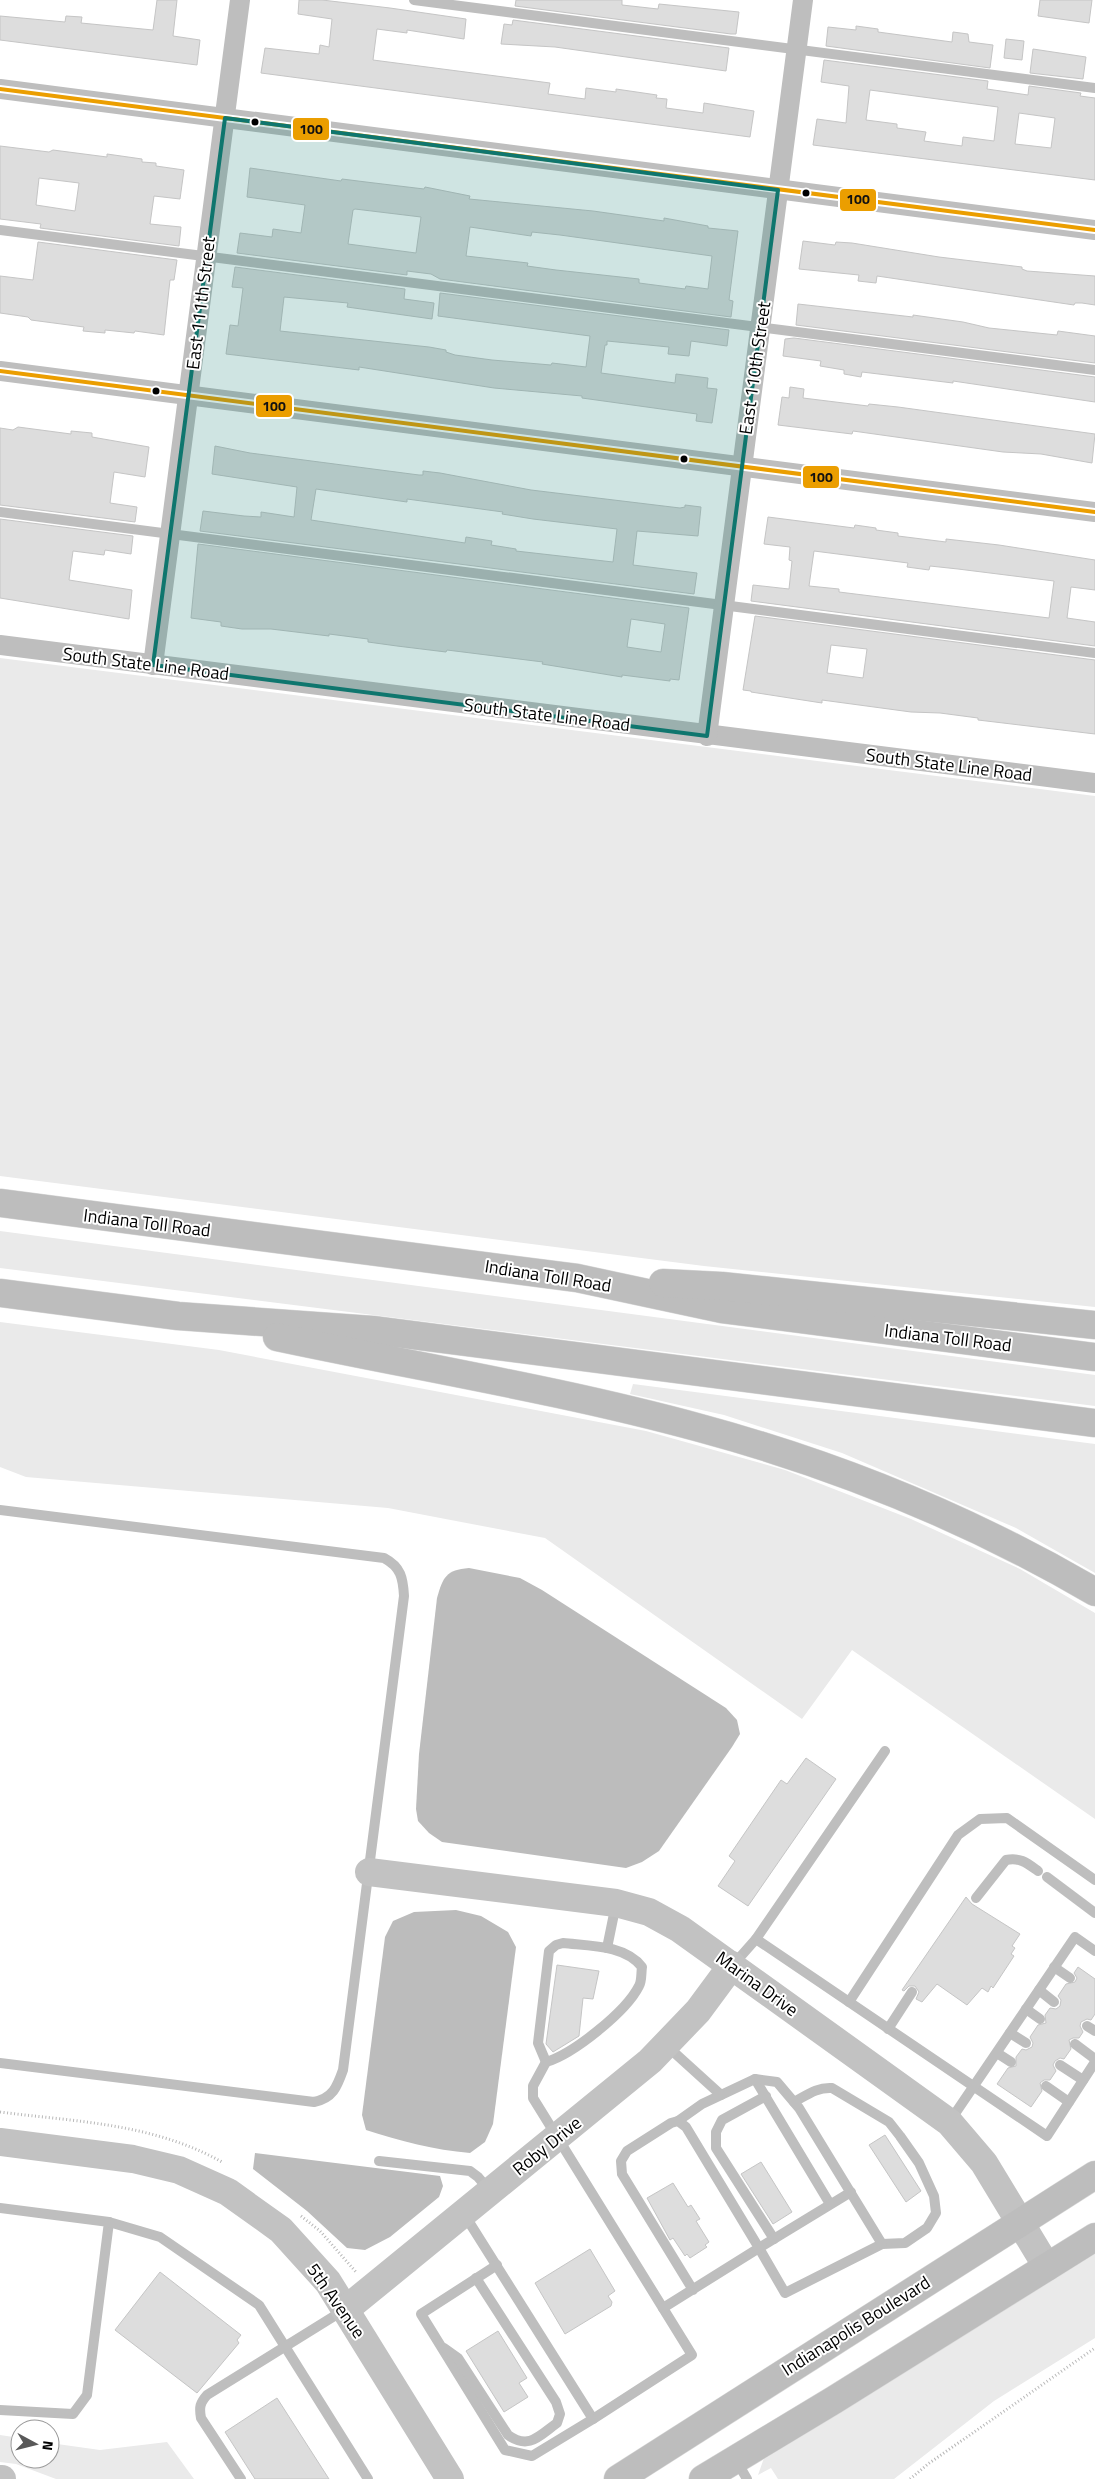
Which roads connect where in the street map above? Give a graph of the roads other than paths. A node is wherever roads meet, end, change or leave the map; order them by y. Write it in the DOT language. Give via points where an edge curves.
graph roads {
  1 [pos="240,0"];
  2 [pos="414,0"];
  3 [pos="803,0"];
  4 [pos="797,49"];
  5 [pos="1095,88"];
  6 [pos="0,89"];
  7 [pos="225,118"];
  8 [pos="778,190"];
  9 [pos="0,230"];
  10 [pos="1095,230"];
  11 [pos="208,255"];
  12 [pos="761,327"];
  13 [pos="1095,370"];
  14 [pos="0,371"];
  15 [pos="189,395"];
  16 [pos="742,466"];
  17 [pos="0,512"];
  18 [pos="1095,512"];
  19 [pos="171,534"];
  20 [pos="724,605"];
  21 [pos="0,645"];
  22 [pos="1095,653"];
  23 [pos="154,665"];
  24 [pos="707,736"];
  25 [pos="1095,784"];
  26 [pos="0,1204"];
  27 [pos="577,1278"];
  28 [pos="0,1294"];
  29 [pos="178,1316"];
  30 [pos="1095,1325"];
  31 [pos="1095,1357"];
  32 [pos="1095,1423"];
  33 [pos="0,1510"];
  34 [pos="1095,1592"];
  35 [pos="885,1751"];
  36 [pos="369,1872"];
  37 [pos="1095,1880"];
  38 [pos="976,1898"];
  39 [pos="616,1904"];
  40 [pos="1095,1913"];
  41 [pos="756,1939"];
  42 [pos="607,1948"];
  43 [pos="1095,1951"];
  44 [pos="732,1965"];
  45 [pos="1054,1968"];
  46 [pos="1070,1978"];
  47 [pos="1039,1990"];
  48 [pos="912,1992"];
  49 [pos="849,2002"];
  50 [pos="1054,2002"];
  51 [pos="1026,2009"];
  52 [pos="1040,2019"];
  53 [pos="888,2029"];
  54 [pos="1010,2033"];
  55 [pos="1026,2043"];
  56 [pos="1075,2044"];
  57 [pos="667,2046"];
  58 [pos="997,2053"];
  59 [pos="1095,2060"];
  60 [pos="546,2062"];
  61 [pos="1011,2062"];
  62 [pos="0,2063"];
  63 [pos="1060,2065"];
  64 [pos="755,2079"];
  65 [pos="1083,2080"];
  66 [pos="1046,2086"];
  67 [pos="974,2087"];
  68 [pos="721,2095"];
  69 [pos="766,2096"];
  70 [pos="794,2102"];
  71 [pos="1070,2102"];
  72 [pos="678,2121"];
  73 [pos="949,2122"];
  74 [pos="557,2137"];
  75 [pos="0,2142"];
  76 [pos="379,2161"];
  77 [pos="1095,2175"];
  78 [pos="490,2192"];
  79 [pos="851,2192"];
  80 [pos="830,2204"];
  81 [pos="0,2208"];
  82 [pos="463,2213"];
  83 [pos="109,2222"];
  84 [pos="1020,2223"];
  85 [pos="1095,2237"];
  86 [pos="774,2239"];
  87 [pos="882,2244"];
  88 [pos="759,2248"];
  89 [pos="497,2265"];
  90 [pos="1047,2268"];
  91 [pos="476,2278"];
  92 [pos="693,2290"];
  93 [pos="664,2308"];
  94 [pos="344,2310"];
  95 [pos="440,2345"];
  96 [pos="286,2346"];
  97 [pos="0,2410"];
  98 [pos="593,2419"];
  99 [pos="742,2469"];
  100 [pos="241,2479"];
  101 [pos="368,2479"];
  102 [pos="450,2479"];
  103 [pos="618,2479"];
  104 [pos="703,2479"];
  1 -- 7 [label="street, East 111th Street"];
  2 -- 4 [label="lane"];
  3 -- 4 [label="street, East 110th Street"];
  4 -- 5 [label="lane"];
  4 -- 8 [label="street, East 110th Street"];
  6 -- 7 [label="street"];
  7 -- 8 [label="street"];
  7 -- 11 [label="street, East 111th Street"];
  8 -- 10 [label="street"];
  8 -- 12 [label="street, East 110th Street"];
  9 -- 11 [label="lane"];
  11 -- 12 [label="lane"];
  11 -- 15 [label="street, East 111th Street"];
  12 -- 13 [label="lane"];
  12 -- 16 [label="street, East 110th Street"];
  14 -- 15 [label="street"];
  15 -- 16 [label="street"];
  15 -- 19 [label="street, East 111th Street"];
  16 -- 18 [label="street"];
  16 -- 20 [label="street, East 110th Street"];
  17 -- 19 [label="lane"];
  19 -- 20 [label="lane"];
  19 -- 23 [label="street, East 111th Street"];
  20 -- 22 [label="lane"];
  20 -- 24 [label="street, East 110th Street"];
  21 -- 23 [label="street, South State Line Road"];
  23 -- 24 [label="street, South State Line Road"];
  24 -- 25 [label="street, South State Line Road"];
  26 -- 27 [label="main road, Indiana Toll Road"];
  27 -- 30 [label="main road" via="722,1286"];
  27 -- 31 [label="main road, Indiana Toll Road" via="722,1309"];
  28 -- 29 [label="main road"];
  29 -- 32 [label="main road" via="373,1330"];
  29 -- 34 [label="main road" via="571,1397 701,1428 824,1466 950,1518 1048,1565"];
  33 -- 36 [label="lane" via="384,1558 394,1563 400,1571 404,1596"];
  35 -- 41 [label="lane"];
  36 -- 39 [label="street, Marina Drive"];
  36 -- 62 [label="lane" via="343,2070 333,2094 324,2100 314,2102"];
  37 -- 49 [label="lane" via="1006,1818 980,1820 958,1835"];
  38 -- 40 [label="lane" via="1006,1860 1016,1858 1025,1861"];
  39 -- 42 [label="lane"];
  39 -- 44 [label="street, Marina Drive" via="649,1912 665,1920"];
  41 -- 44 [label="lane"];
  41 -- 49 [label="lane"];
  42 -- 60 [label="lane" via="564,1943 549,1951 538,2042"];
  42 -- 60 [label="lane" via="634,1956 642,1967 641,1985 623,2010 559,2058"];
  43 -- 45 [label="lane" via="1075,1937"];
  44 -- 57 [label="street, Roby Drive" via="698,2012"];
  44 -- 73 [label="street, Marina Drive"];
  45 -- 46 [label="lane"];
  45 -- 47 [label="lane"];
  47 -- 50 [label="lane"];
  47 -- 51 [label="lane"];
  48 -- 53 [label="lane"];
  49 -- 53 [label="lane"];
  51 -- 52 [label="lane"];
  51 -- 54 [label="lane"];
  53 -- 67 [label="lane"];
  54 -- 55 [label="lane"];
  54 -- 58 [label="lane"];
  56 -- 59 [label="lane"];
  57 -- 68 [label="lane"];
  57 -- 74 [label="street, Roby Drive"];
  58 -- 61 [label="lane"];
  58 -- 67 [label="lane"];
  59 -- 65 [label="lane"];
  60 -- 74 [label="lane" via="533,2086 533,2098"];
  63 -- 65 [label="lane"];
  64 -- 68 [label="lane"];
  64 -- 69 [label="lane"];
  64 -- 70 [label="lane" via="777,2082"];
  65 -- 71 [label="lane"];
  66 -- 71 [label="lane"];
  67 -- 71 [label="lane" via="1047,2136"];
  67 -- 73 [label="lane"];
  68 -- 72 [label="lane"];
  69 -- 80 [label="lane"];
  69 -- 86 [label="lane" via="722,2120 716,2132 716,2148"];
  70 -- 79 [label="lane"];
  70 -- 87 [label="lane" via="822,2087 832,2088 889,2122 919,2163 934,2196 936,2213 927,2228 905,2243"];
  72 -- 88 [label="lane" via="686,2127"];
  72 -- 92 [label="lane" via="627,2151 621,2161 622,2174"];
  73 -- 84 [label="street, Marina Drive" via="984,2163"];
  74 -- 78 [label="street, Roby Drive"];
  74 -- 93 [label="lane"];
  75 -- 94 [label="street, 5th Avenue" via="134,2159 179,2170 228,2192 281,2230 328,2282"];
  76 -- 78 [label="lane" via="470,2171"];
  77 -- 84 [label="main road, Indianapolis Boulevard"];
  78 -- 82 [label="street, Roby Drive"];
  79 -- 80 [label="lane"];
  79 -- 87 [label="lane"];
  80 -- 86 [label="lane"];
  81 -- 83 [label="lane"];
  82 -- 89 [label="lane"];
  82 -- 94 [label="street, Roby Drive"];
  83 -- 96 [label="lane" via="160,2237 259,2304"];
  83 -- 97 [label="lane" via="87,2395 73,2414"];
  84 -- 90 [label="street, Marina Drive"];
  84 -- 103 [label="main road, Indianapolis Boulevard"];
  85 -- 90 [label="main road"];
  86 -- 88 [label="lane"];
  87 -- 88 [label="lane" via="785,2293"];
  88 -- 92 [label="lane"];
  89 -- 91 [label="lane"];
  89 -- 98 [label="lane"];
  90 -- 99 [label="main road"];
  91 -- 95 [label="lane" via="421,2314"];
  91 -- 95 [label="lane" via="556,2402 560,2414 557,2423 528,2442 519,2443 508,2436 458,2358"];
  92 -- 93 [label="lane"];
  93 -- 98 [label="lane" via="692,2355"];
  94 -- 96 [label="lane"];
  94 -- 102 [label="street, 5th Avenue"];
  95 -- 98 [label="lane" via="505,2450 532,2456"];
  96 -- 100 [label="lane" via="207,2395 201,2402 201,2418"];
  96 -- 101 [label="lane"];
  99 -- 104 [label="main road"];
}
